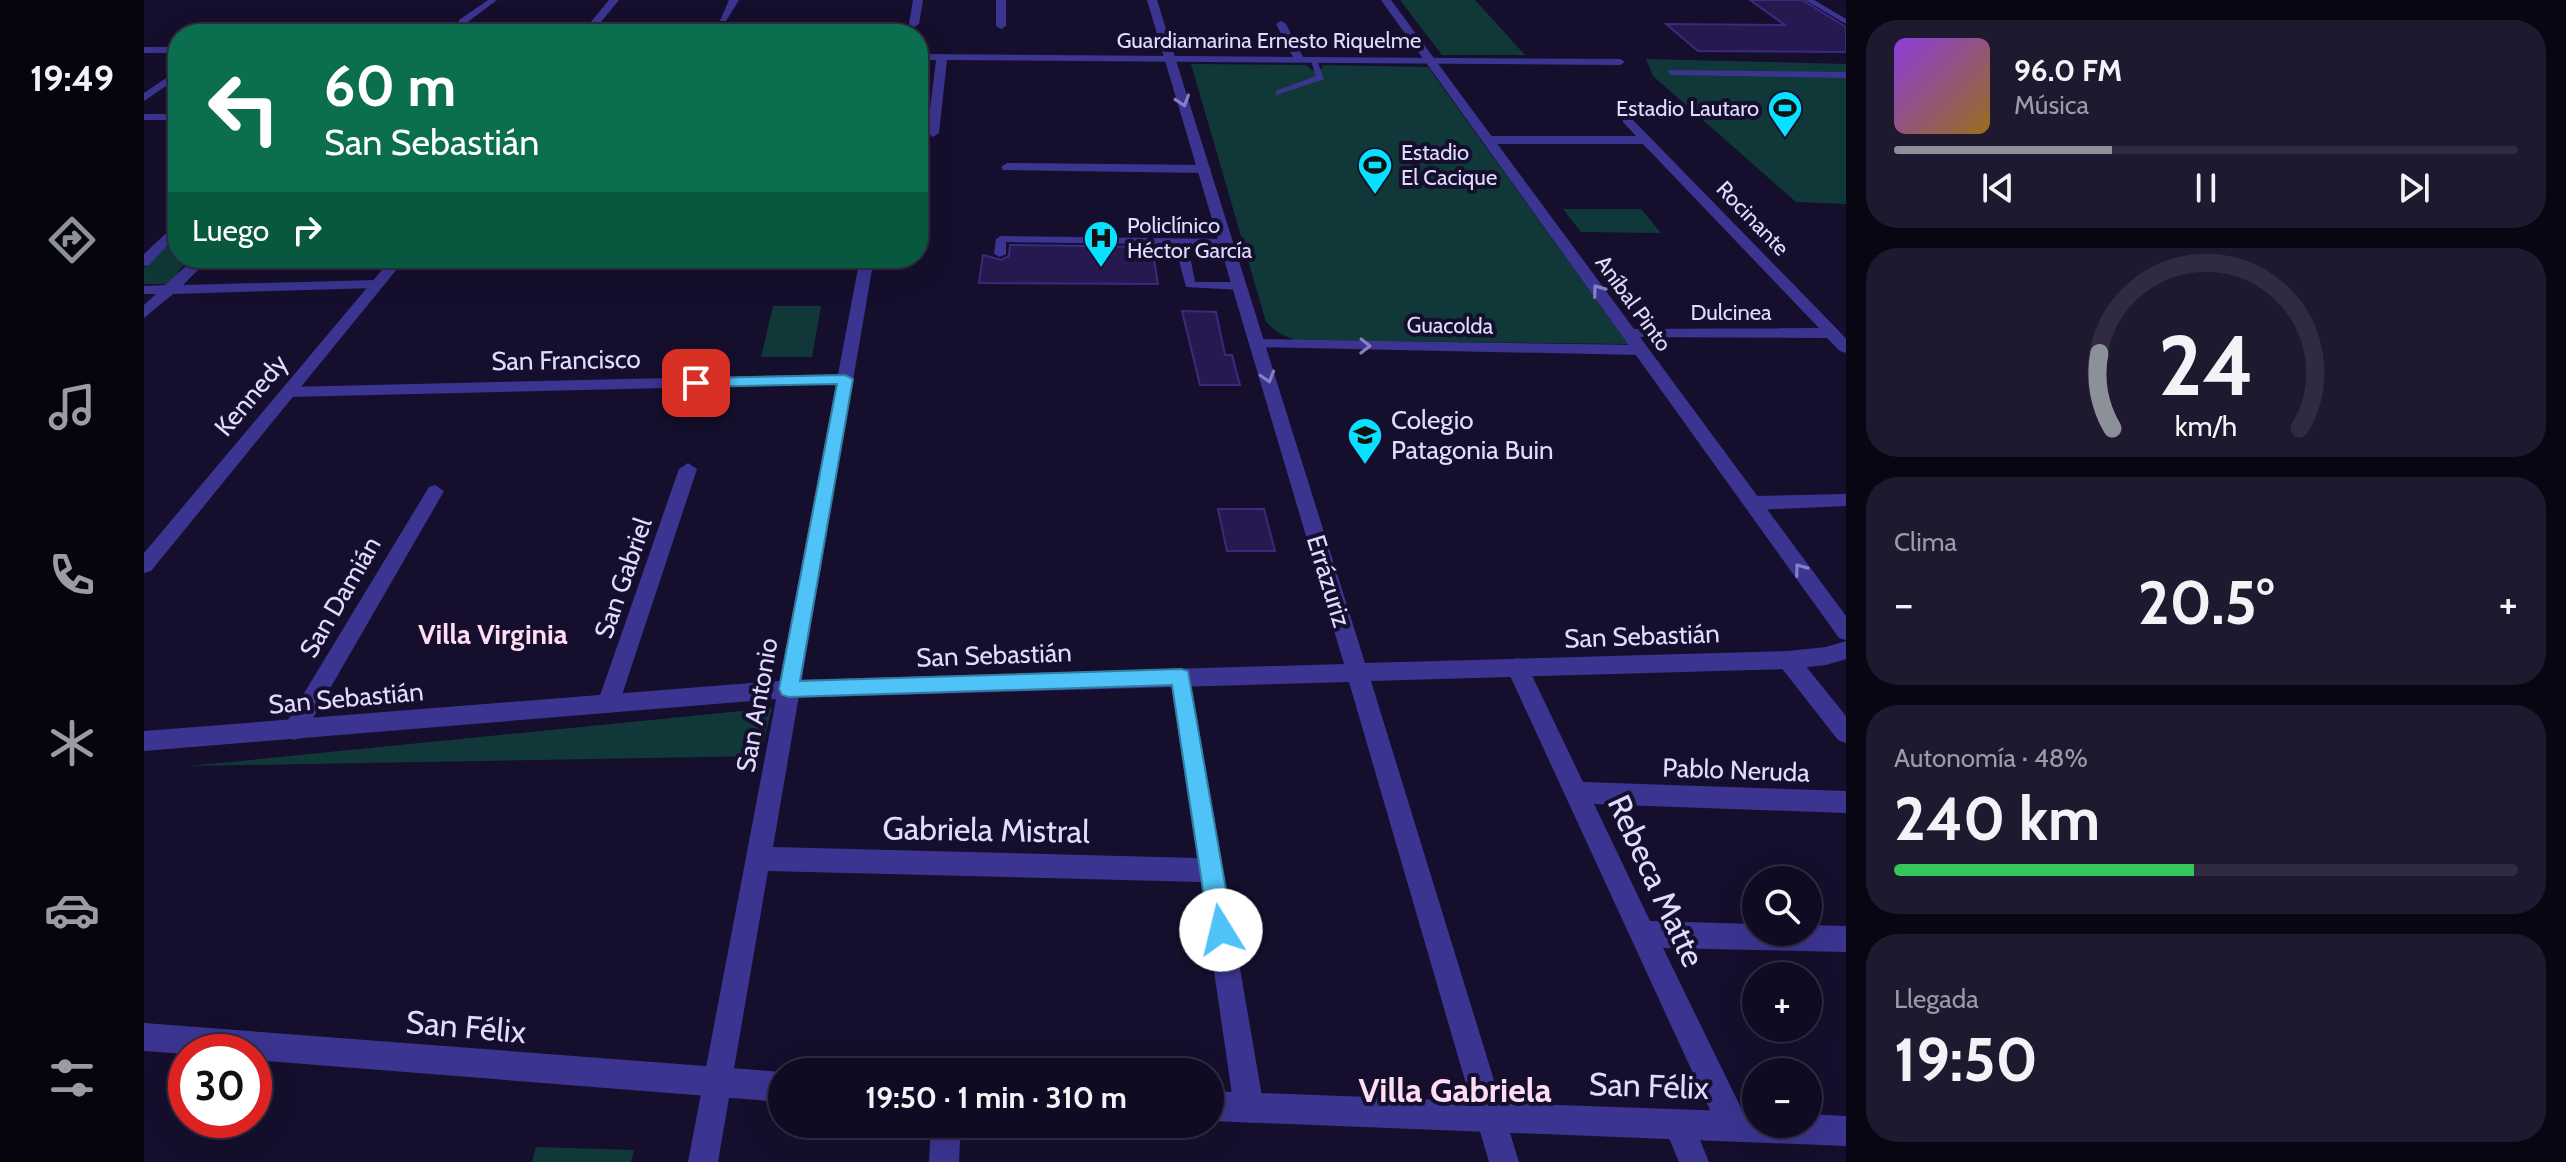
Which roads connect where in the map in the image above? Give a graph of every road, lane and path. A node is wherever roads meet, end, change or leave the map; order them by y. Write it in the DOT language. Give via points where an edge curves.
graph roads {
  1 [pos="493,0"];
  2 [pos="614,0"];
  3 [pos="734,0"];
  4 [pos="918,0"];
  5 [pos="1001,0"];
  6 [pos="1152,0"];
  7 [pos="1386,0"];
  8 [pos="1809,0"];
  9 [pos="723,19"];
  10 [pos="462,22"];
  11 [pos="1846,22"];
  12 [pos="594,24"];
  13 [pos="914,24"];
  14 [pos="1281,24"];
  15 [pos="1001,26"];
  16 [pos="144,50"];
  17 [pos="168,50"];
  18 [pos="928,57"];
  19 [pos="942,58"];
  20 [pos="1170,60"];
  21 [pos="1300,60"];
  22 [pos="1313,60"];
  23 [pos="1431,61"];
  24 [pos="1620,62"];
  25 [pos="1672,72"];
  26 [pos="1846,75"];
  27 [pos="168,80"];
  28 [pos="1279,93"];
  29 [pos="144,98"];
  30 [pos="144,117"];
  31 [pos="168,117"];
  32 [pos="1627,120"];
  33 [pos="933,133"];
  34 [pos="1489,140"];
  35 [pos="1647,140"];
  36 [pos="1007,167"];
  37 [pos="1205,169"];
  38 [pos="168,237"];
  39 [pos="1228,242"];
  40 [pos="1000,254"];
  41 [pos="1185,261"];
  42 [pos="144,262"];
  43 [pos="192,268"];
  44 [pos="391,268"];
  45 [pos="865,268"];
  46 [pos="377,284"];
  47 [pos="1241,286"];
  48 [pos="170,289"];
  49 [pos="144,290"];
  50 [pos="144,313"];
  51 [pos="1833,333"];
  52 [pos="1630,334"];
  53 [pos="1259,344"];
  54 [pos="1846,348"];
  55 [pos="1641,350"];
  56 [pos="845,379"];
  57 [pos="288,392"];
  58 [pos="688,469"];
  59 [pos="435,491"];
  60 [pos="1846,500"];
  61 [pos="1753,503"];
  62 [pos="144,566"];
  63 [pos="1846,632"];
  64 [pos="1846,650"];
  65 [pos="1788,660"];
  66 [pos="1517,667"];
  67 [pos="1356,671"];
  68 [pos="1181,677"];
  69 [pos="789,689"];
  70 [pos="608,704"];
  71 [pos="294,730"];
  72 [pos="1846,733"];
  73 [pos="144,741"];
  74 [pos="1576,793"];
  75 [pos="1846,802"];
  76 [pos="758,859"];
  77 [pos="1212,870"];
  78 [pos="1643,934"];
  79 [pos="1846,939"];
  80 [pos="144,1037"];
  81 [pos="717,1084"];
  82 [pos="768,1086"];
  83 [pos="1224,1107"];
  84 [pos="1249,1108"];
  85 [pos="1491,1118"];
  86 [pos="1678,1124"];
  87 [pos="1733,1125"];
  88 [pos="1846,1131"];
  89 [pos="945,1138"];
  90 [pos="703,1162"];
  91 [pos="944,1162"];
  92 [pos="1504,1162"];
  93 [pos="1694,1162"];
  1 -- 10 [label="lane"];
  2 -- 12 [label="street"];
  3 -- 9 [label="street"];
  4 -- 13 [label="street"];
  5 -- 15 [label="street"];
  6 -- 20 [label="street, Errázuriz"];
  7 -- 23 [label="street, Aníbal Pinto"];
  8 -- 11 [label="lane"];
  14 -- 21 [label="street"];
  16 -- 17 [label="street"];
  18 -- 19 [label="street, Guardiamarina Ernesto Riquelme"];
  19 -- 20 [label="street, Guardiamarina Ernesto Riquelme"];
  19 -- 33 [label="street"];
  20 -- 21 [label="street, Guardiamarina Ernesto Riquelme"];
  20 -- 37 [label="street, Errázuriz, one-way"];
  21 -- 22 [label="street, Guardiamarina Ernesto Riquelme"];
  22 -- 23 [label="street, Guardiamarina Ernesto Riquelme"];
  22 -- 28 [label="lane" via="1321,77"];
  23 -- 24 [label="street, Guardiamarina Ernesto Riquelme"];
  23 -- 34 [label="street, Aníbal Pinto"];
  25 -- 26 [label="lane"];
  27 -- 29 [label="street"];
  30 -- 31 [label="street"];
  32 -- 35 [label="street, Rocinante"];
  34 -- 35 [label="street"];
  52 -- 34 [label="street, Aníbal Pinto, one-way"];
  35 -- 51 [label="street, Rocinante"];
  36 -- 37 [label="street"];
  37 -- 39 [label="street, Errázuriz"];
  38 -- 42 [label="street"];
  39 -- 40 [label="lane" via="1001,239"];
  39 -- 47 [label="street, Errázuriz"];
  41 -- 47 [label="lane" via="1190,285"];
  43 -- 48 [label="street"];
  44 -- 46 [label="street, Kennedy"];
  45 -- 56 [label="street, San Antonio"];
  46 -- 48 [label="street"];
  46 -- 57 [label="street, Kennedy"];
  47 -- 53 [label="street, Errázuriz"];
  48 -- 49 [label="street"];
  48 -- 50 [label="street"];
  51 -- 52 [label="street, Dulcinea"];
  51 -- 54 [label="street, Rocinante"];
  52 -- 55 [label="street, Aníbal Pinto"];
  53 -- 55 [label="street, Guacolda, one-way"];
  53 -- 67 [label="street, Errázuriz, one-way"];
  55 -- 61 [label="street, Aníbal Pinto"];
  56 -- 57 [label="street, San Francisco"];
  56 -- 69 [label="street, San Antonio"];
  57 -- 62 [label="street, Kennedy"];
  58 -- 70 [label="street, San Gabriel"];
  59 -- 71 [label="street, San Damián"];
  60 -- 61 [label="street"];
  63 -- 61 [label="street, Aníbal Pinto, one-way"];
  64 -- 65 [label="street, San Sebastián"];
  65 -- 66 [label="street, San Sebastián"];
  65 -- 72 [label="street"];
  66 -- 67 [label="street, San Sebastián"];
  66 -- 74 [label="street, Rebeca Matte"];
  67 -- 68 [label="street, San Sebastián"];
  67 -- 85 [label="street, Errázuriz"];
  68 -- 69 [label="street, San Sebastián"];
  68 -- 77 [label="street"];
  69 -- 70 [label="street, San Sebastián"];
  69 -- 76 [label="street, San Antonio"];
  70 -- 71 [label="street, San Sebastián"];
  71 -- 73 [label="street, San Sebastián"];
  74 -- 75 [label="street, Pablo Neruda"];
  74 -- 78 [label="street, Rebeca Matte"];
  76 -- 77 [label="street, Gabriela Mistral"];
  76 -- 81 [label="street, San Antonio"];
  77 -- 84 [label="street"];
  78 -- 79 [label="street"];
  78 -- 87 [label="street, Rebeca Matte"];
  80 -- 81 [label="street, San Félix"];
  81 -- 82 [label="street, San Félix"];
  81 -- 90 [label="street, San Antonio"];
  83 -- 84 [label="street, San Félix"];
  84 -- 85 [label="street, San Félix"];
  85 -- 86 [label="street, San Félix"];
  85 -- 92 [label="street, Errázuriz"];
  86 -- 87 [label="street, San Félix"];
  86 -- 93 [label="street"];
  87 -- 88 [label="street, San Félix"];
  89 -- 91 [label="street"];
}
